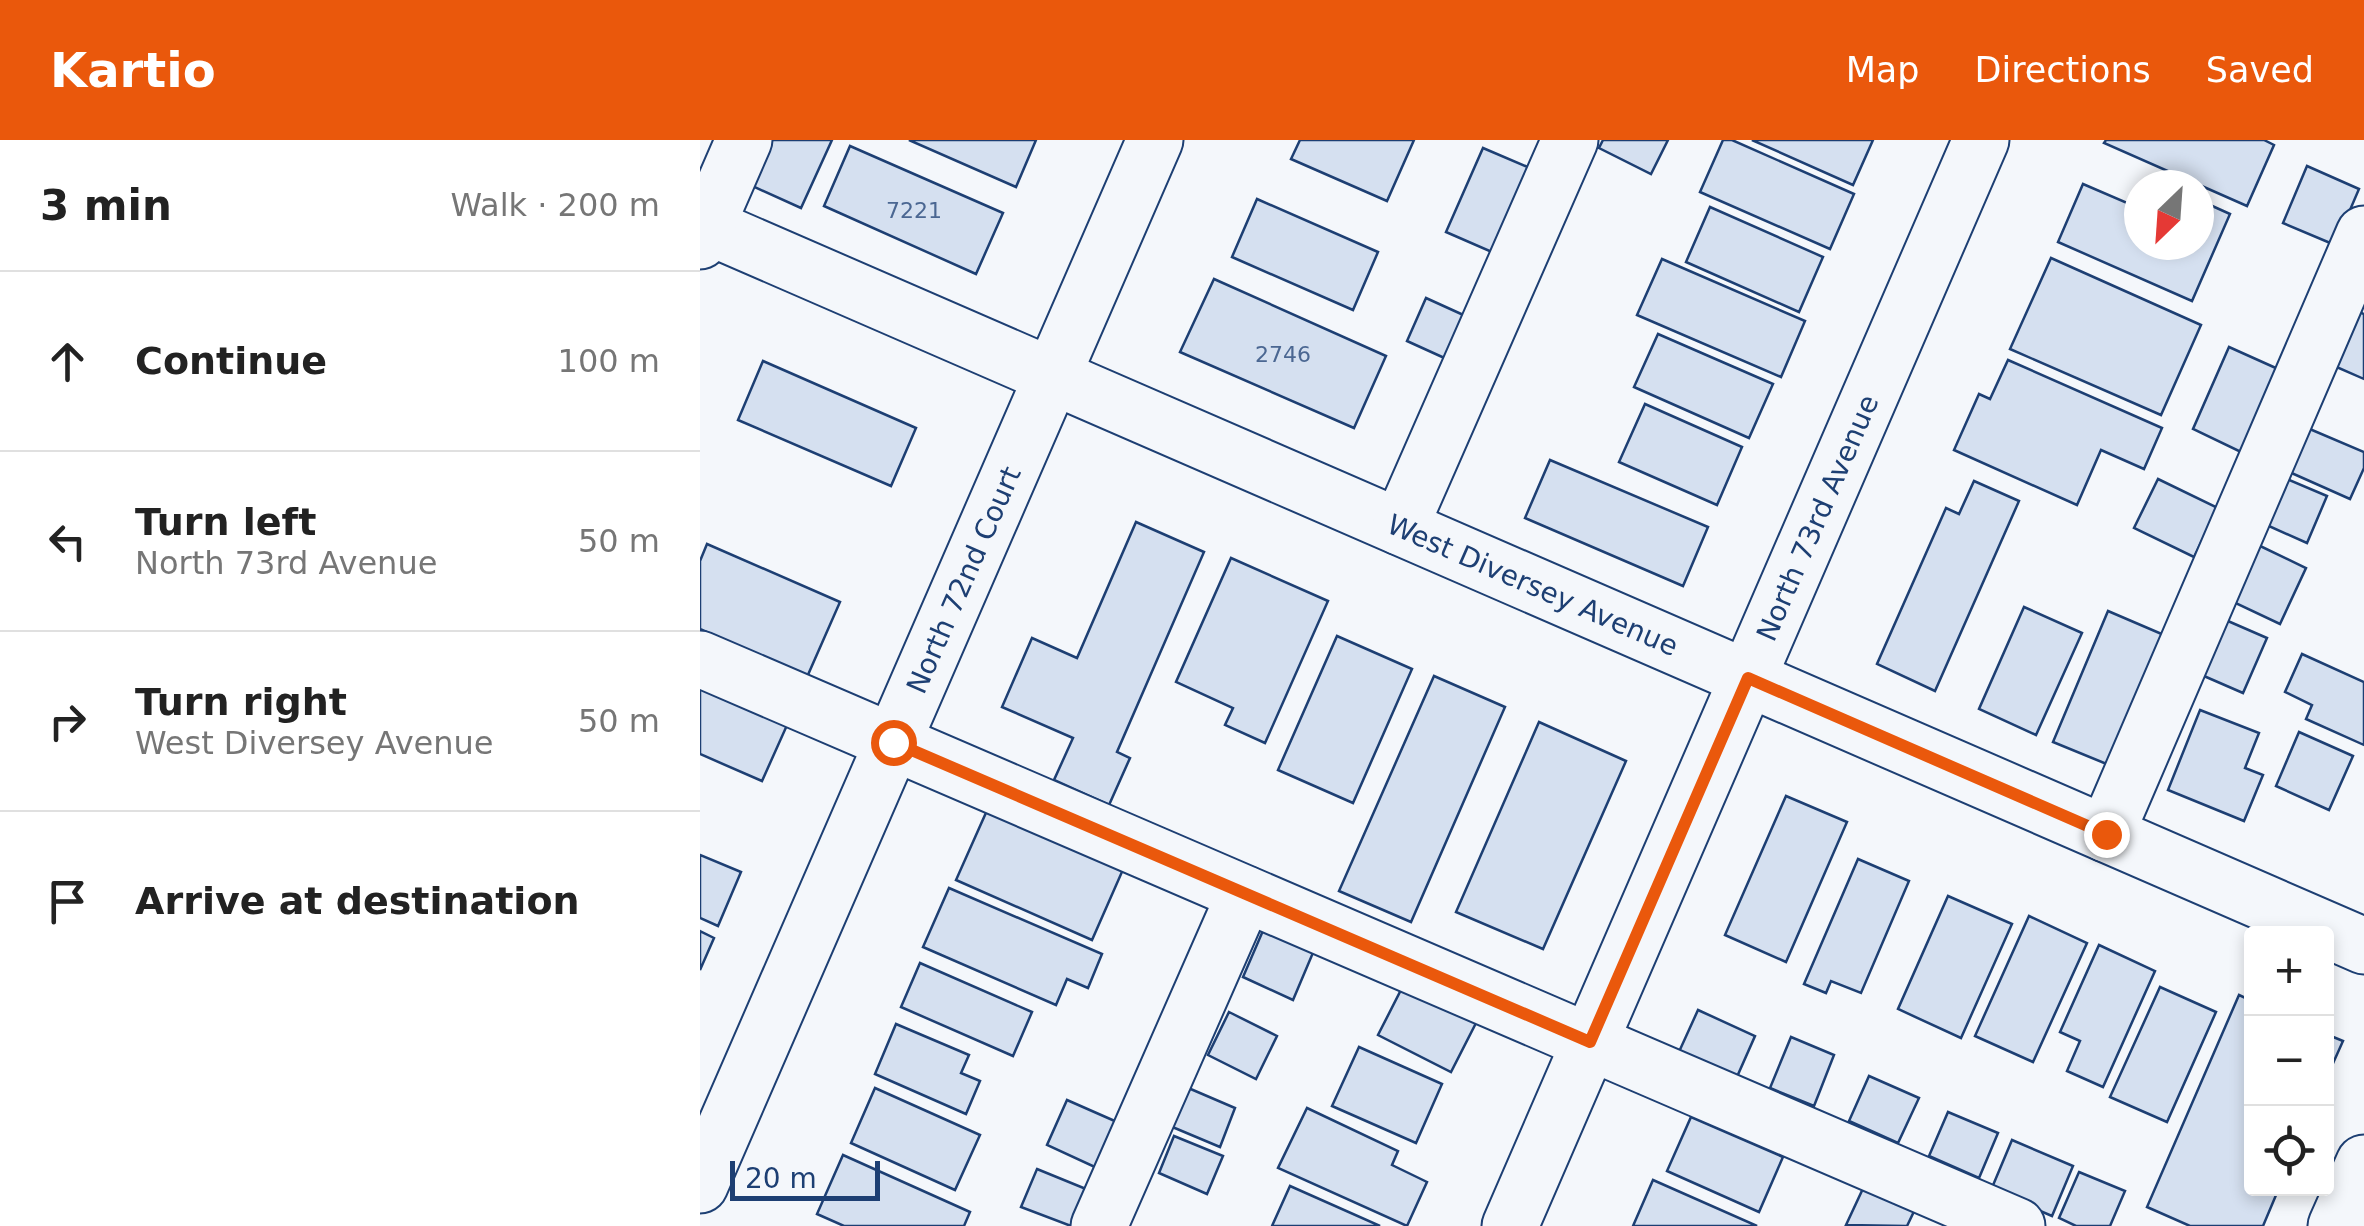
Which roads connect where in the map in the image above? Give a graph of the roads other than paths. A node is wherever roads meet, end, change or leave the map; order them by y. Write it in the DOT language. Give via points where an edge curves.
graph roads {
  1 [pos="744,140"];
  2 [pos="1155,140"];
  3 [pos="1570,140"];
  4 [pos="1982,140"];
  5 [pos="702,230"];
  6 [pos="2364,234"];
  7 [pos="1052,376"];
  8 [pos="1400,527"];
  9 [pos="700,659"];
  10 [pos="1748,678"];
  11 [pos="893,742"];
  12 [pos="2106,834"];
  13 [pos="1244,894"];
  14 [pos="2364,946"];
  15 [pos="1590,1042"];
  16 [pos="2364,1163"];
  17 [pos="700,1185"];
  18 [pos="1931,1209"];
  19 [pos="1098,1226"];
  20 [pos="1510,1226"];
  21 [pos="2016,1226"];
  22 [pos="2336,1226"];
  1 -- 5 [label="street"];
  2 -- 7 [label="street, North 72nd Court"];
  3 -- 8 [label="street"];
  4 -- 10 [label="street, North 73rd Avenue"];
  5 -- 7 [label="street, West Diversey Avenue"];
  6 -- 12 [label="street"];
  7 -- 8 [label="street, West Diversey Avenue"];
  7 -- 11 [label="street, North 72nd Court"];
  8 -- 10 [label="street, West Diversey Avenue"];
  9 -- 11 [label="street"];
  10 -- 12 [label="street, West Diversey Avenue"];
  10 -- 15 [label="street, North 73rd Avenue"];
  11 -- 13 [label="street"];
  11 -- 17 [label="street, North 72nd Court"];
  12 -- 14 [label="street, West Diversey Avenue"];
  13 -- 15 [label="street"];
  13 -- 19 [label="street"];
  15 -- 18 [label="street"];
  15 -- 20 [label="street, North 73rd Avenue"];
  16 -- 22 [label="street"];
  18 -- 21 [label="street"];
}
